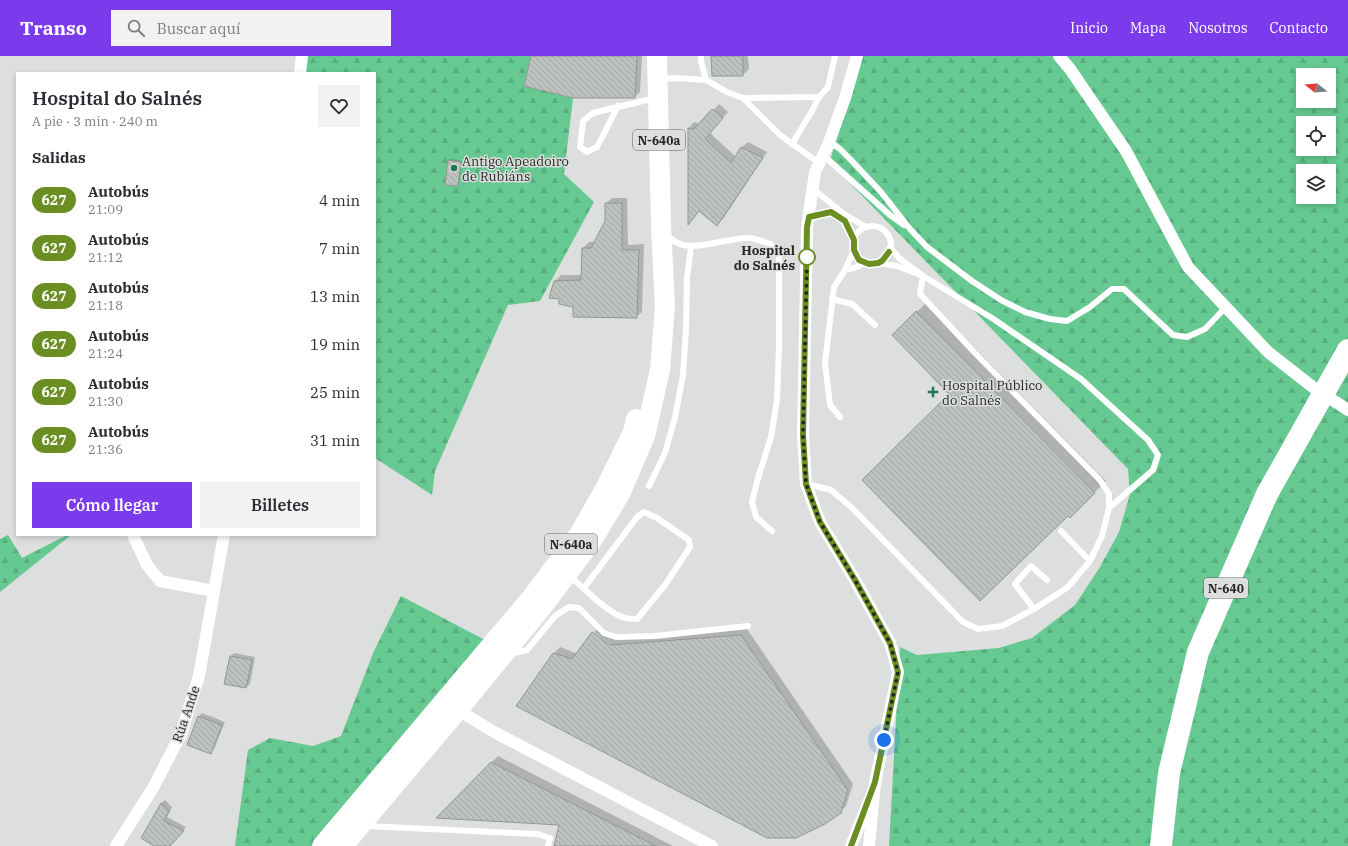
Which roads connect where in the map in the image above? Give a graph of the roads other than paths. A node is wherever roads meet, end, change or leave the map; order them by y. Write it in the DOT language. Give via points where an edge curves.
graph roads {
  1 [pos="302,56"];
  2 [pos="657,56"];
  3 [pos="701,56"];
  4 [pos="835,56"];
  5 [pos="857,56"];
  6 [pos="1059,56"];
  7 [pos="300,72"];
  8 [pos="706,80"];
  9 [pos="658,88"];
  10 [pos="819,97"];
  11 [pos="743,98"];
  12 [pos="618,106"];
  13 [pos="829,141"];
  14 [pos="792,144"];
  15 [pos="821,159"];
  16 [pos="812,188"];
  17 [pos="809,217"];
  18 [pos="661,225"];
  19 [pos="866,227"];
  20 [pos="910,229"];
  21 [pos="854,240"];
  22 [pos="691,247"];
  23 [pos="890,247"];
  24 [pos="854,250"];
  25 [pos="864,263"];
  26 [pos="878,263"];
  27 [pos="845,270"];
  28 [pos="923,276"];
  29 [pos="832,299"];
  30 [pos="1226,307"];
  31 [pos="875,325"];
  32 [pos="1348,351"];
  33 [pos="1348,410"];
  34 [pos="840,417"];
  35 [pos="806,484"];
  36 [pos="650,486"];
  37 [pos="1109,508"];
  38 [pos="1062,530"];
  39 [pos="772,531"];
  40 [pos="580,533"];
  41 [pos="134,536"];
  42 [pos="224,536"];
  43 [pos="1090,561"];
  44 [pos="567,573"];
  45 [pos="1047,580"];
  46 [pos="584,588"];
  47 [pos="214,591"];
  48 [pos="1034,609"];
  49 [pos="748,626"];
  50 [pos="506,651"];
  51 [pos="458,710"];
  52 [pos="875,782"];
  53 [pos="356,806"];
  54 [pos="360,826"];
  55 [pos="116,846"];
  56 [pos="322,846"];
  57 [pos="343,846"];
  58 [pos="548,846"];
  59 [pos="712,846"];
  60 [pos="852,846"];
  61 [pos="869,846"];
  62 [pos="1161,846"];
  1 -- 7 [label="street"];
  2 -- 9 [label="main road, N-640a"];
  3 -- 8 [label="lane"];
  4 -- 10 [label="lane" via="828,87"];
  5 -- 13 [label="street" via="846,98"];
  6 -- 30 [label="street" via="1126,151 1188,267"];
  8 -- 9 [label="lane" via="678,78"];
  8 -- 11 [label="lane"];
  9 -- 12 [label="lane"];
  9 -- 18 [label="main road, N-640a"];
  10 -- 11 [label="lane"];
  10 -- 14 [label="lane"];
  11 -- 14 [label="lane"];
  12 -- 12 [label="lane" via="593,113 583,121 580,147 588,152 597,147"];
  13 -- 15 [label="street"];
  13 -- 20 [label="lane" via="840,149 880,192"];
  14 -- 15 [label="lane"];
  15 -- 16 [label="street"];
  15 -- 20 [label="lane"];
  16 -- 17 [label="street"];
  16 -- 19 [label="lane" via="844,214"];
  17 -- 21 [label="lane" via="831,212 845,221"];
  17 -- 35 [label="street" via="803,435"];
  18 -- 22 [label="lane" via="668,236 678,244"];
  18 -- 40 [label="main road, N-640a" via="657,307 649,369 638,411 632,432 605,489"];
  18 -- 44 [label="main road, N-640a" via="665,307 660,370 646,436 620,494 591,542"];
  19 -- 21 [label="lane" via="856,234"];
  19 -- 23 [label="lane" via="884,230 888,235"];
  20 -- 30 [label="lane" via="928,247 996,297 1025,312 1050,319 1067,321 1112,289 1124,289 1173,335 1187,337 1205,329"];
  21 -- 24 [label="lane"];
  22 -- 36 [label="lane" via="687,278 683,375 676,417 665,453"];
  22 -- 39 [label="lane" via="749,238 771,244 779,256 777,400 771,437 752,502 756,517"];
  23 -- 26 [label="lane" via="886,257"];
  23 -- 28 [label="lane" via="899,258"];
  24 -- 25 [label="lane" via="859,260"];
  24 -- 27 [label="lane"];
  25 -- 26 [label="lane"];
  25 -- 27 [label="lane"];
  26 -- 28 [label="lane" via="897,266"];
  27 -- 29 [label="lane" via="834,288"];
  28 -- 37 [label="lane" via="920,294 1100,480 1109,494"];
  28 -- 37 [label="lane" via="992,318 1081,380 1148,440 1158,455 1153,470"];
  29 -- 31 [label="lane" via="852,304"];
  29 -- 34 [label="lane" via="825,363 830,405"];
  30 -- 33 [label="street" via="1268,352 1314,388"];
  32 -- 62 [label="highway, N-640" via="1267,494 1198,652 1169,773"];
  35 -- 48 [label="lane" via="831,490 851,507 963,622 978,629 1002,626"];
  35 -- 52 [label="street" via="820,522 890,643 898,672"];
  37 -- 43 [label="lane" via="1102,536"];
  38 -- 43 [label="lane"];
  40 -- 51 [label="street" via="538,602 460,695"];
  40 -- 53 [label="main road, N-640a" via="532,597"];
  41 -- 47 [label="street" via="147,565 160,581"];
  42 -- 47 [label="street, Rúa Ande"];
  43 -- 48 [label="lane" via="1068,587"];
  44 -- 46 [label="lane"];
  44 -- 50 [label="main road, N-640a"];
  45 -- 48 [label="lane" via="1031,566 1015,584"];
  46 -- 46 [label="lane" via="610,610 625,618 637,619 665,585 690,547 689,540 644,512 637,517"];
  47 -- 55 [label="street, Rúa Ande" via="199,676 181,734 153,788"];
  49 -- 50 [label="lane" via="655,636 616,637 604,633 579,608 569,607 555,616 527,650 514,653"];
  50 -- 51 [label="main road, N-640a"];
  51 -- 53 [label="street" via="444,715 394,773"];
  51 -- 54 [label="main road, N-640a"];
  51 -- 59 [label="street" via="494,732"];
  52 -- 60 [label="street"];
  52 -- 61 [label="street"];
  53 -- 56 [label="main road, N-640a"];
  54 -- 57 [label="main road, N-640a"];
  54 -- 58 [label="lane" via="536,834 550,838"];
}
